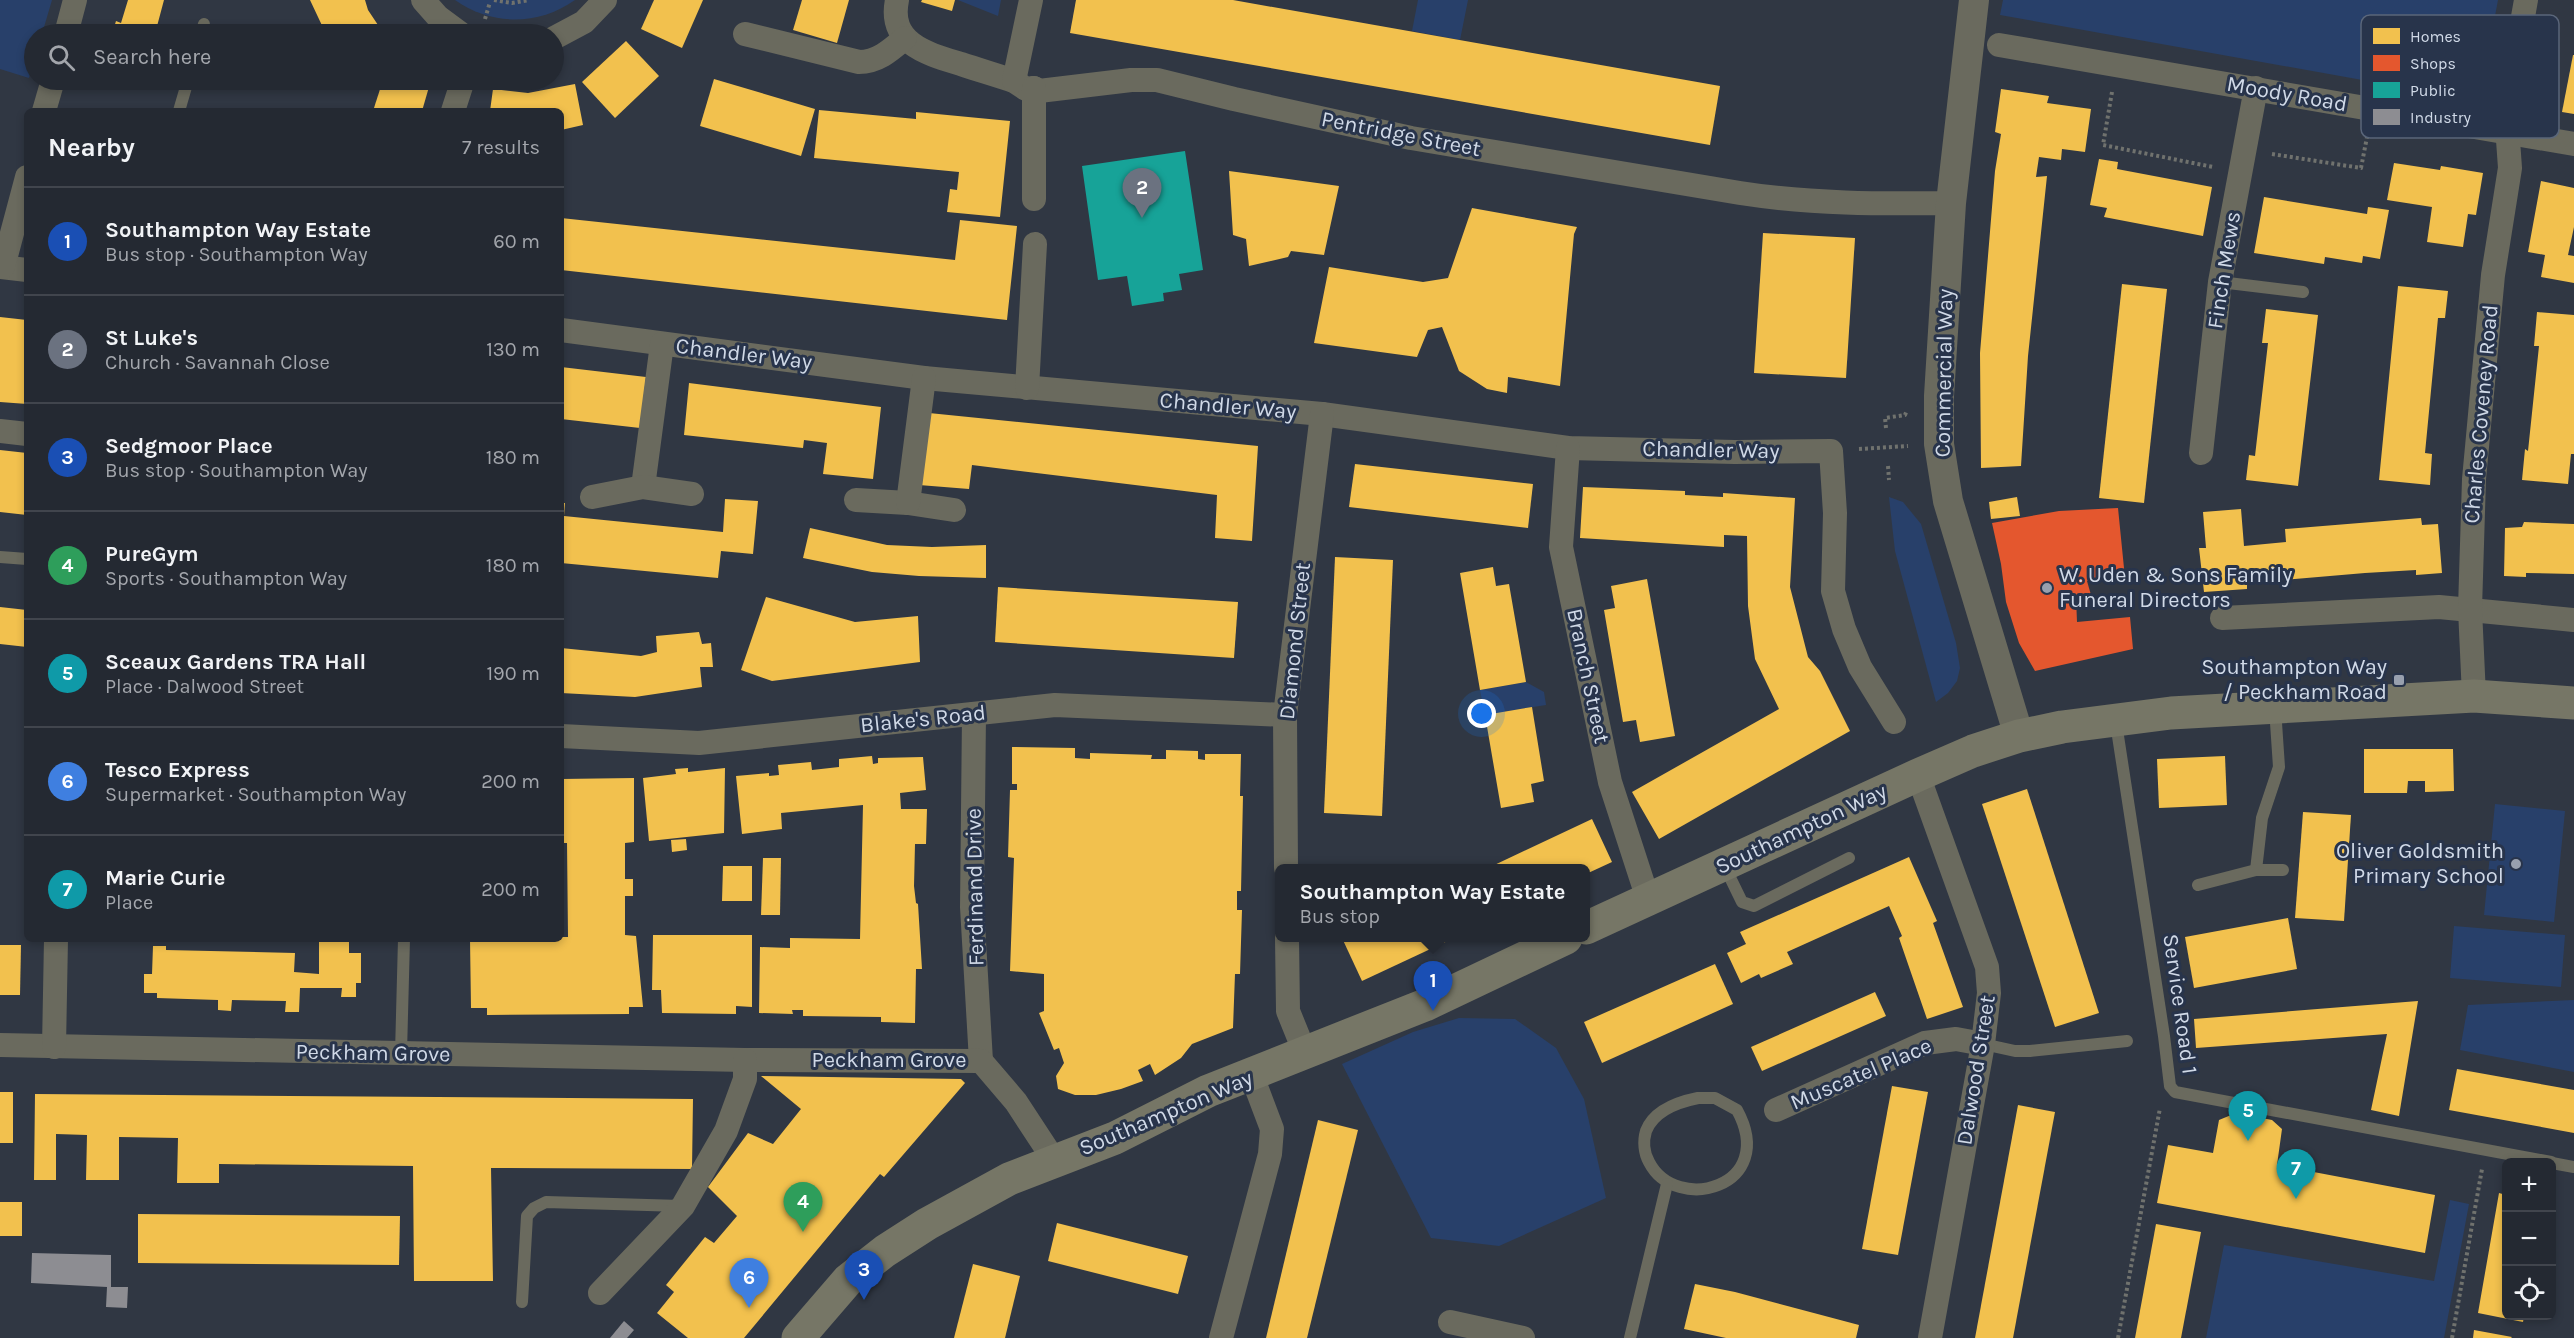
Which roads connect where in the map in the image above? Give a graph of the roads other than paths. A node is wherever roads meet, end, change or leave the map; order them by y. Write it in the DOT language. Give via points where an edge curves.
graph roads {
  1 [pos="75,0"];
  2 [pos="423,0"];
  3 [pos="605,0"];
  4 [pos="897,0"];
  5 [pos="1031,0"];
  6 [pos="1974,0"];
  7 [pos="2526,0"];
  8 [pos="2523,15"];
  9 [pos="69,24"];
  10 [pos="447,24"];
  11 [pos="564,33"];
  12 [pos="745,34"];
  13 [pos="905,38"];
  14 [pos="2000,45"];
  15 [pos="1024,85"];
  16 [pos="2256,88"];
  17 [pos="53,90"];
  18 [pos="185,90"];
  19 [pos="460,90"];
  20 [pos="2361,107"];
  21 [pos="52,108"];
  22 [pos="180,108"];
  23 [pos="454,108"];
  24 [pos="2507,138"];
  25 [pos="2537,138"];
  26 [pos="2574,144"];
  27 [pos="24,187"];
  28 [pos="1034,199"];
  29 [pos="1951,203"];
  30 [pos="1035,244"];
  31 [pos="1,267"];
  32 [pos="24,270"];
  33 [pos="2220,282"];
  34 [pos="2303,292"];
  35 [pos="564,330"];
  36 [pos="663,344"];
  37 [pos="924,378"];
  38 [pos="1027,388"];
  39 [pos="1322,414"];
  40 [pos="0,430"];
  41 [pos="24,434"];
  42 [pos="1568,448"];
  43 [pos="2201,453"];
  44 [pos="643,487"];
  45 [pos="692,494"];
  46 [pos="592,496"];
  47 [pos="856,500"];
  48 [pos="908,503"];
  49 [pos="954,510"];
  50 [pos="0,557"];
  51 [pos="24,559"];
  52 [pos="2470,609"];
  53 [pos="2222,618"];
  54 [pos="2574,620"];
  55 [pos="2474,696"];
  56 [pos="2574,703"];
  57 [pos="2275,707"];
  58 [pos="974,714"];
  59 [pos="1285,715"];
  60 [pos="2116,721"];
  61 [pos="1894,722"];
  62 [pos="564,736"];
  63 [pos="2019,736"];
  64 [pos="1918,775"];
  65 [pos="1849,858"];
  66 [pos="1286,864"];
  67 [pos="1724,864"];
  68 [pos="2256,870"];
  69 [pos="2283,870"];
  70 [pos="2198,885"];
  71 [pos="1648,899"];
  72 [pos="1590,926"];
  73 [pos="56,942"];
  74 [pos="404,942"];
  75 [pos="1287,942"];
  76 [pos="1558,942"];
  77 [pos="2127,1041"];
  78 [pos="1983,1044"];
  79 [pos="0,1045"];
  80 [pos="54,1047"];
  81 [pos="401,1053"];
  82 [pos="1305,1053"];
  83 [pos="745,1060"];
  84 [pos="981,1061"];
  85 [pos="1252,1076"];
  86 [pos="1776,1110"];
  87 [pos="2524,1158"];
  88 [pos="1054,1160"];
  89 [pos="2556,1164"];
  90 [pos="2574,1167"];
  91 [pos="1667,1184"];
  92 [pos="682,1206"];
  93 [pos="600,1293"];
  94 [pos="522,1302"];
  95 [pos="1450,1322"];
  96 [pos="798,1338"];
  97 [pos="1221,1338"];
  98 [pos="1523,1338"];
  99 [pos="1630,1338"];
  100 [pos="1930,1338"];
  1 -- 9 [label="street"];
  2 -- 10 [label="street"];
  3 -- 11 [label="street" via="584,22"];
  4 -- 13 [label="street" via="896,22"];
  5 -- 15 [label="street"];
  6 -- 29 [label="street, Commercial Way"];
  7 -- 8 [label="street, Charles Coveney Road"];
  12 -- 13 [label="street" via="859,62 884,55"];
  13 -- 15 [label="street, Pentridge Street" via="929,53"];
  14 -- 16 [label="street, Moody Road"];
  15 -- 28 [label="street"];
  15 -- 29 [label="street, Pentridge Street" via="1039,91 1157,80 1411,138 1740,193 1834,203"];
  16 -- 20 [label="street, Moody Road"];
  16 -- 33 [label="street, Finch Mews"];
  17 -- 21 [label="street"];
  18 -- 22 [label="lane"];
  19 -- 23 [label="street"];
  24 -- 52 [label="street, Charles Coveney Road" via="2510,168 2493,275 2474,479"];
  25 -- 26 [label="street, Moody Road"];
  27 -- 31 [label="street"];
  29 -- 63 [label="street, Commercial Way" via="1939,396 1942,473"];
  30 -- 38 [label="street"];
  31 -- 32 [label="street"];
  33 -- 34 [label="lane"];
  33 -- 43 [label="street, Finch Mews"];
  35 -- 36 [label="street, Chandler Way"];
  36 -- 37 [label="street, Chandler Way"];
  36 -- 44 [label="street"];
  37 -- 38 [label="street, Chandler Way"];
  37 -- 48 [label="street"];
  38 -- 39 [label="street, Chandler Way"];
  39 -- 42 [label="street, Chandler Way"];
  39 -- 59 [label="street, Diamond Street"];
  40 -- 41 [label="street"];
  42 -- 61 [label="street, Chandler Way" via="1830,451 1835,513 1833,591 1860,667"];
  42 -- 71 [label="street, Branch Street" via="1561,547 1610,782"];
  44 -- 45 [label="street"];
  44 -- 46 [label="street"];
  47 -- 48 [label="street"];
  48 -- 49 [label="street"];
  50 -- 51 [label="lane"];
  52 -- 53 [label="street" via="2439,607"];
  52 -- 54 [label="street"];
  52 -- 55 [label="street, Charles Coveney Road"];
  55 -- 56 [label="main road, Southampton Way"];
  55 -- 57 [label="main road, Southampton Way"];
  57 -- 60 [label="main road, Southampton Way" via="2171,713"];
  57 -- 68 [label="lane" via="2279,767 2262,818"];
  58 -- 59 [label="street, Blake's Road" via="1055,705"];
  58 -- 62 [label="street, Blake's Road" via="699,743"];
  58 -- 84 [label="street, Ferdinand Drive" via="972,907"];
  59 -- 66 [label="street, Diamond Street"];
  60 -- 63 [label="main road, Southampton Way"];
  60 -- 87 [label="lane, Service Road 1" via="2169,1086 2183,1095"];
  63 -- 64 [label="main road, Southampton Way"];
  64 -- 67 [label="main road, Southampton Way"];
  64 -- 78 [label="street, Dalwood Street" via="1987,967 1989,993"];
  65 -- 67 [label="lane" via="1754,906 1742,902"];
  67 -- 71 [label="main road, Southampton Way"];
  68 -- 69 [label="lane"];
  68 -- 70 [label="lane"];
  71 -- 72 [label="main road, Southampton Way"];
  73 -- 80 [label="street"];
  74 -- 81 [label="lane"];
  75 -- 82 [label="street" via="1288,1011"];
  76 -- 82 [label="main road, Southampton Way" via="1425,1005"];
  77 -- 78 [label="lane" via="2031,1051"];
  78 -- 86 [label="street, Muscatel Place" via="1956,1039 1925,1043"];
  78 -- 100 [label="street, Dalwood Street"];
  79 -- 80 [label="street, Peckham Grove"];
  80 -- 81 [label="street, Peckham Grove"];
  81 -- 83 [label="street, Peckham Grove"];
  82 -- 85 [label="main road, Southampton Way"];
  83 -- 84 [label="street, Peckham Grove"];
  83 -- 92 [label="street" via="745,1079 726,1131"];
  84 -- 88 [label="street, Peckham Grove" via="1016,1102"];
  85 -- 88 [label="main road, Southampton Way" via="1208,1091 1115,1138"];
  85 -- 97 [label="street" via="1272,1129 1270,1154"];
  88 -- 96 [label="main road, Southampton Way" via="1009,1179 885,1251 848,1280"];
  89 -- 90 [label="lane, Service Road 1"];
  91 -- 91 [label="lane" via="1649,1164 1645,1149 1645,1134 1656,1116 1671,1106 1698,1098 1715,1098 1737,1110 1748,1142 1744,1163 1736,1176 1701,1188"];
  91 -- 99 [label="lane"];
  92 -- 93 [label="street"];
  92 -- 94 [label="lane" via="546,1202 534,1208 527,1216"];
  95 -- 98 [label="street"];
}
